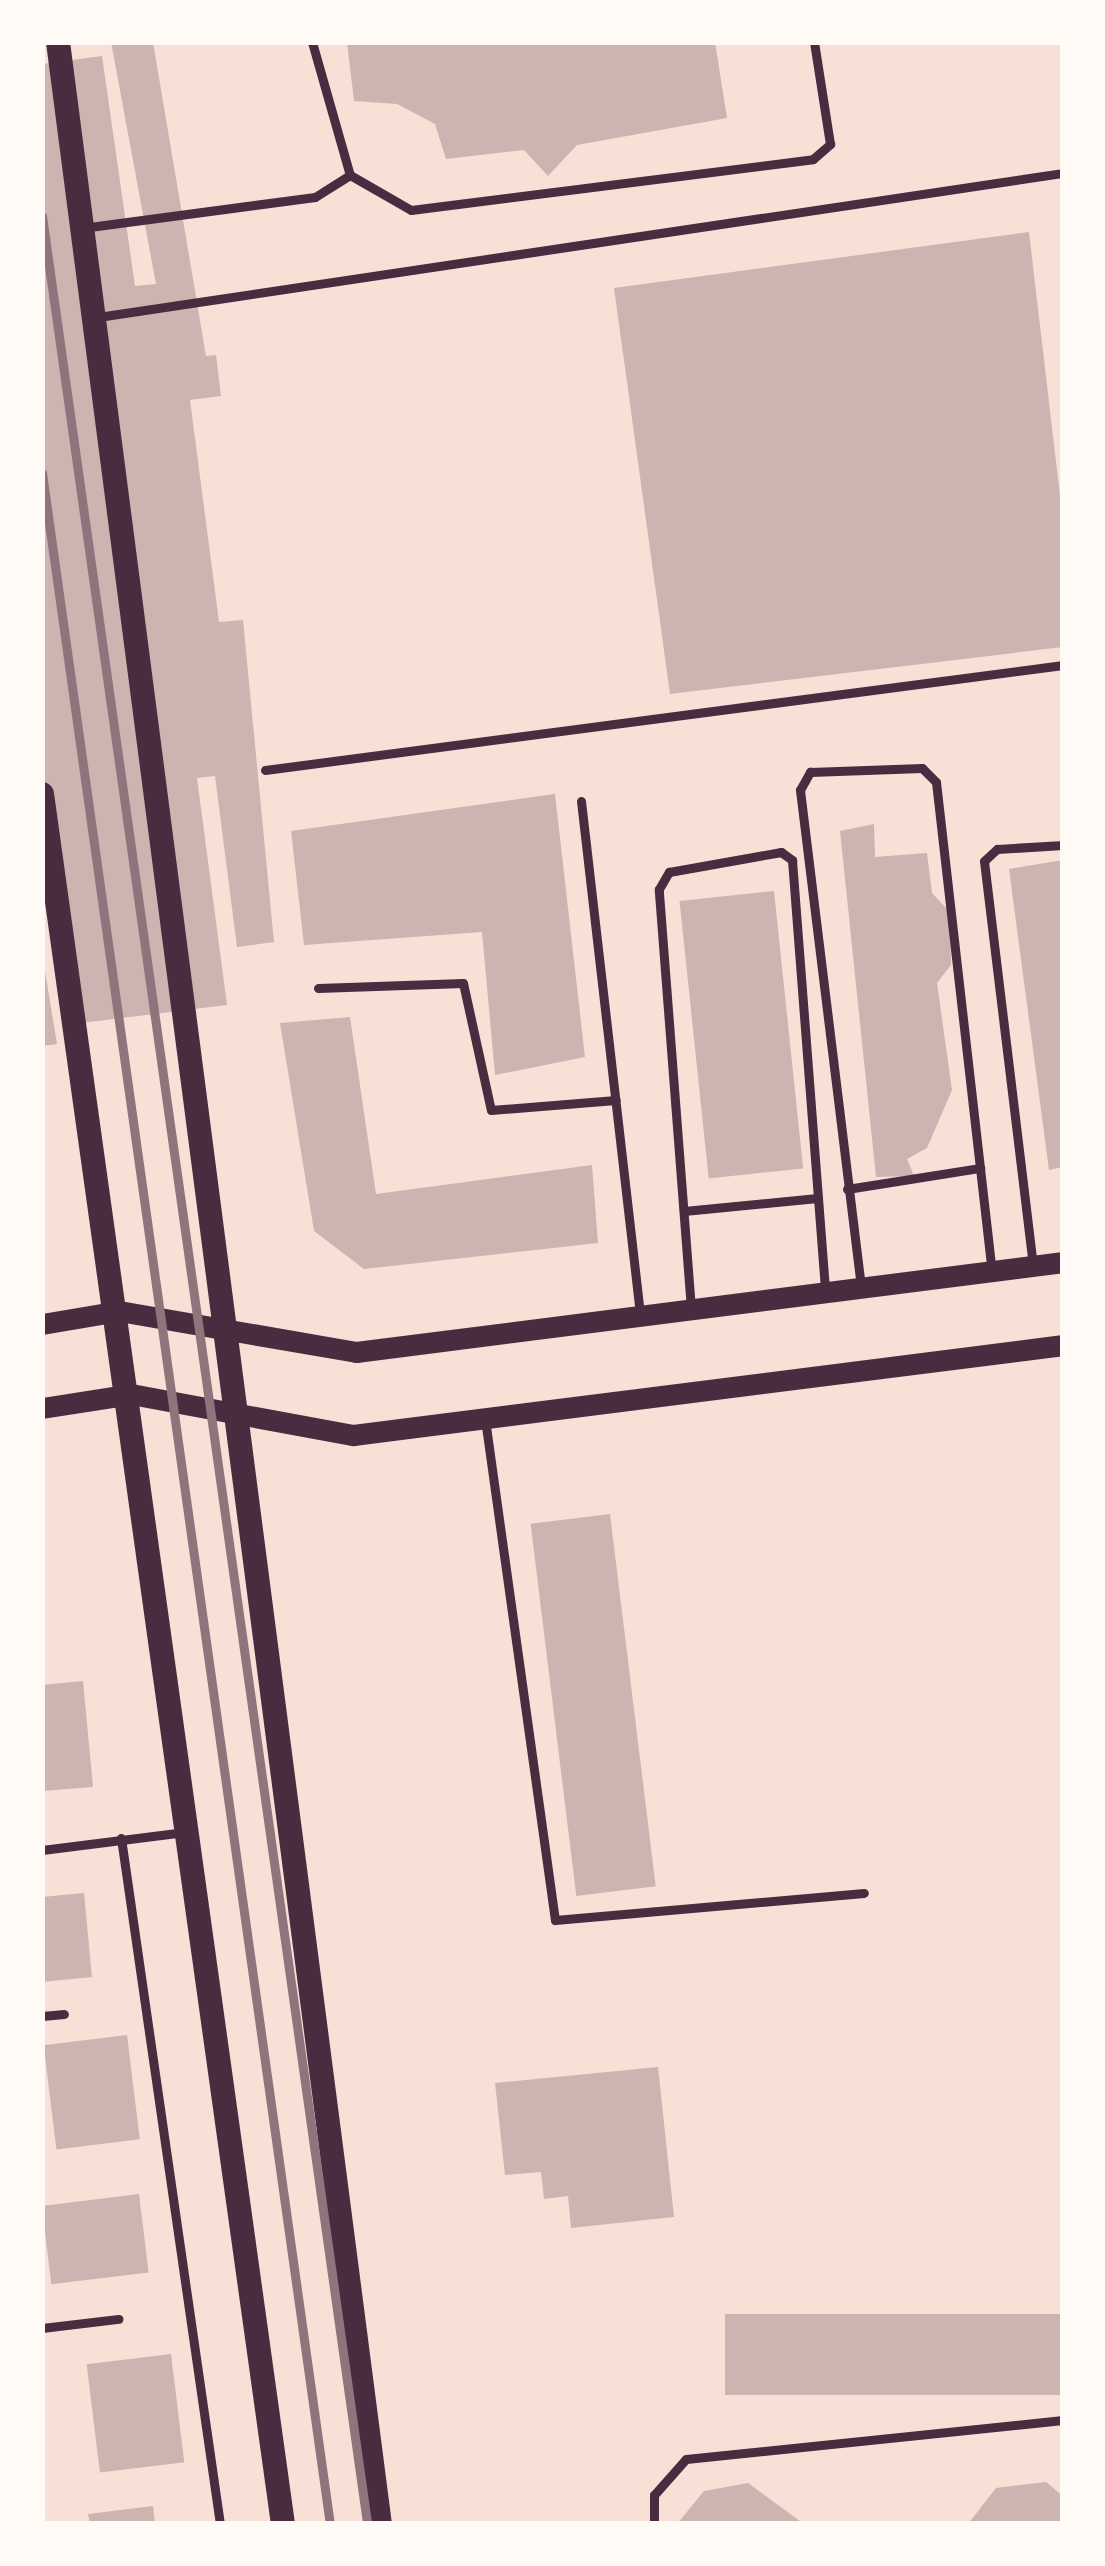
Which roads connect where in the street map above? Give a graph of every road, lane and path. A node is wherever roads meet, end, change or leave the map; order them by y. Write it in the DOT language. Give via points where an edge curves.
graph roads {
  1 [pos="58,42"];
  2 [pos="312,42"];
  3 [pos="814,42"];
  4 [pos="1063,173"];
  5 [pos="350,175"];
  6 [pos="82,227"];
  7 [pos="93,318"];
  8 [pos="1063,665"];
  9 [pos="265,770"];
  10 [pos="42,794"];
  11 [pos="581,801"];
  12 [pos="1063,845"];
  13 [pos="318,988"];
  14 [pos="616,1100"];
  15 [pos="980,1168"];
  16 [pos="847,1189"];
  17 [pos="817,1198"];
  18 [pos="684,1210"];
  19 [pos="1063,1262"];
  20 [pos="1033,1266"];
  21 [pos="992,1271"];
  22 [pos="861,1288"];
  23 [pos="826,1292"];
  24 [pos="691,1309"];
  25 [pos="119,1311"];
  26 [pos="640,1316"];
  27 [pos="221,1323"];
  28 [pos="42,1324"];
  29 [pos="1063,1345"];
  30 [pos="131,1394"];
  31 [pos="42,1408"];
  32 [pos="233,1413"];
  33 [pos="485,1418"];
  34 [pos="190,1831"];
  35 [pos="122,1838"];
  36 [pos="42,1850"];
  37 [pos="864,1893"];
  38 [pos="64,2014"];
  39 [pos="42,2016"];
  40 [pos="118,2319"];
  41 [pos="42,2328"];
  42 [pos="1063,2420"];
  43 [pos="220,2524"];
  44 [pos="283,2524"];
  45 [pos="380,2524"];
  46 [pos="654,2524"];
  1 -- 6 [label="main road"];
  2 -- 5 [label="lane"];
  3 -- 5 [label="lane" via="830,144 813,159 411,209"];
  4 -- 7 [label="lane"];
  5 -- 6 [label="lane" via="315,197"];
  6 -- 7 [label="main road"];
  7 -- 27 [label="main road"];
  8 -- 9 [label="lane"];
  10 -- 25 [label="main road"];
  11 -- 14 [label="lane"];
  12 -- 20 [label="lane" via="998,849 984,861"];
  13 -- 14 [label="lane" via="463,983 490,1110"];
  14 -- 26 [label="lane"];
  15 -- 16 [label="lane"];
  15 -- 16 [label="lane" via="931,771 810,772 800,790"];
  15 -- 21 [label="lane"];
  16 -- 22 [label="lane"];
  17 -- 18 [label="lane"];
  17 -- 18 [label="lane" via="792,860 781,852 669,872 659,889"];
  17 -- 23 [label="lane"];
  18 -- 24 [label="lane"];
  19 -- 20 [label="street"];
  20 -- 21 [label="street"];
  21 -- 22 [label="street"];
  22 -- 23 [label="street"];
  23 -- 24 [label="street"];
  24 -- 26 [label="street"];
  25 -- 27 [label="street"];
  25 -- 28 [label="street"];
  25 -- 30 [label="main road"];
  26 -- 27 [label="street" via="356,1352"];
  27 -- 32 [label="main road"];
  29 -- 33 [label="street"];
  30 -- 31 [label="street"];
  30 -- 32 [label="street"];
  30 -- 34 [label="main road"];
  32 -- 33 [label="street" via="352,1435"];
  32 -- 45 [label="main road"];
  33 -- 37 [label="lane" via="555,1921"];
  34 -- 35 [label="lane"];
  34 -- 44 [label="main road"];
  35 -- 36 [label="lane"];
  35 -- 43 [label="lane"];
  38 -- 39 [label="lane"];
  40 -- 41 [label="lane"];
  42 -- 46 [label="lane" via="686,2459 654,2495"];
}
